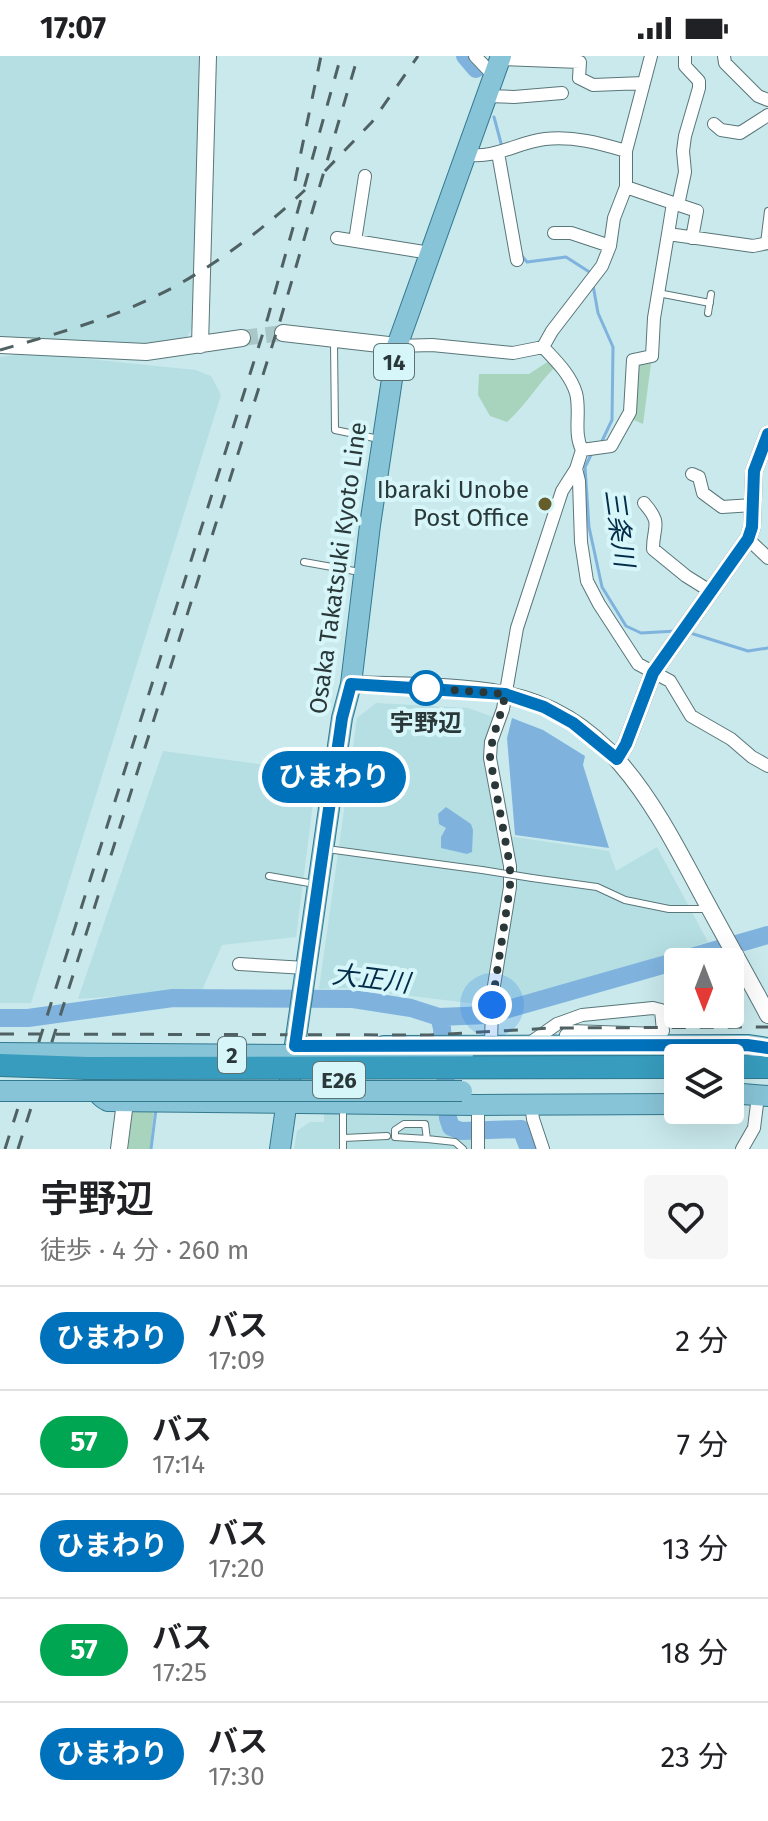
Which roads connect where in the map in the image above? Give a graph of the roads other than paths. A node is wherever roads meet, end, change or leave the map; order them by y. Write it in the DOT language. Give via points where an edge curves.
graph roads {
  1 [pos="208,56"];
  2 [pos="475,56"];
  3 [pos="651,56"];
  4 [pos="685,56"];
  5 [pos="724,56"];
  6 [pos="498,63"];
  7 [pos="644,83"];
  8 [pos="562,93"];
  9 [pos="486,96"];
  10 [pos="768,100"];
  11 [pos="768,115"];
  12 [pos="714,124"];
  13 [pos="626,151"];
  14 [pos="498,153"];
  15 [pos="465,154"];
  16 [pos="365,176"];
  17 [pos="626,187"];
  18 [pos="676,204"];
  19 [pos="768,211"];
  20 [pos="554,233"];
  21 [pos="668,234"];
  22 [pos="337,238"];
  23 [pos="692,238"];
  24 [pos="355,241"];
  25 [pos="766,243"];
  26 [pos="610,246"];
  27 [pos="430,253"];
  28 [pos="517,260"];
  29 [pos="658,293"];
  30 [pos="711,294"];
  31 [pos="710,303"];
  32 [pos="708,313"];
  33 [pos="283,333"];
  34 [pos="242,338"];
  35 [pos="334,339"];
  36 [pos="0,345"];
  37 [pos="200,345"];
  38 [pos="397,346"];
  39 [pos="543,347"];
  40 [pos="768,434"];
  41 [pos="383,439"];
  42 [pos="591,448"];
  43 [pos="576,469"];
  44 [pos="692,474"];
  45 [pos="644,503"];
  46 [pos="753,505"];
  47 [pos="748,539"];
  48 [pos="768,558"];
  49 [pos="304,562"];
  50 [pos="364,572"];
  51 [pos="710,591"];
  52 [pos="653,673"];
  53 [pos="351,684"];
  54 [pos="505,694"];
  55 [pos="617,759"];
  56 [pos="768,766"];
  57 [pos="324,848"];
  58 [pos="269,876"];
  59 [pos="318,884"];
  60 [pos="710,909"];
  61 [pos="239,964"];
  62 [pos="305,978"];
  63 [pos="768,1015"];
  64 [pos="492,1037"];
  65 [pos="295,1046"];
  66 [pos="425,1046"];
  67 [pos="572,1046"];
  68 [pos="524,1047"];
  69 [pos="463,1051"];
  70 [pos="768,1051"];
  71 [pos="0,1053"];
  72 [pos="0,1065"];
  73 [pos="664,1067"];
  74 [pos="744,1067"];
  75 [pos="768,1067"];
  76 [pos="0,1078"];
  77 [pos="664,1080"];
  78 [pos="744,1080"];
  79 [pos="768,1080"];
  80 [pos="0,1091"];
  81 [pos="664,1092"];
  82 [pos="744,1096"];
  83 [pos="764,1101"];
  84 [pos="125,1102"];
  85 [pos="343,1102"];
  86 [pos="287,1103"];
  87 [pos="531,1103"];
  88 [pos="744,1103"];
  89 [pos="417,1104"];
  90 [pos="664,1104"];
  91 [pos="463,1105"];
  92 [pos="387,1136"];
  93 [pos="343,1138"];
  94 [pos="427,1139"];
  95 [pos="478,1143"];
  96 [pos="119,1149"];
  97 [pos="280,1149"];
  98 [pos="343,1149"];
  99 [pos="463,1149"];
  100 [pos="543,1149"];
  101 [pos="742,1149"];
  1 -- 37 [label="street"];
  2 -- 6 [label="street"];
  3 -- 7 [label="street"];
  4 -- 18 [label="street" via="685,66 699,88 685,136 685,172"];
  5 -- 10 [label="street" via="758,96"];
  6 -- 7 [label="street" via="580,62 579,78 593,85"];
  6 -- 9 [label="main road, Osaka Takatsuki Kyoto Line / 14"];
  7 -- 13 [label="street"];
  8 -- 9 [label="street"];
  9 -- 15 [label="main road, Osaka Takatsuki Kyoto Line / 14"];
  11 -- 12 [label="street" via="740,133"];
  13 -- 14 [label="street" via="587,139 543,139"];
  13 -- 17 [label="street"];
  14 -- 15 [label="street"];
  14 -- 28 [label="street"];
  15 -- 27 [label="main road, Osaka Takatsuki Kyoto Line / 14"];
  16 -- 24 [label="street"];
  17 -- 18 [label="street"];
  17 -- 26 [label="street"];
  18 -- 21 [label="street"];
  18 -- 23 [label="street" via="697,211"];
  19 -- 25 [label="lane"];
  20 -- 26 [label="street"];
  21 -- 23 [label="street"];
  21 -- 29 [label="street"];
  22 -- 24 [label="street"];
  23 -- 25 [label="street"];
  24 -- 27 [label="street"];
  26 -- 39 [label="street" via="602,266"];
  27 -- 38 [label="main road, Osaka Takatsuki Kyoto Line / 14"];
  29 -- 31 [label="lane"];
  29 -- 42 [label="street" via="652,356 633,360 630,412 611,446"];
  30 -- 31 [label="lane"];
  31 -- 32 [label="lane"];
  33 -- 35 [label="street"];
  34 -- 37 [label="street"];
  35 -- 38 [label="street"];
  35 -- 41 [label="lane" via="335,430"];
  36 -- 37 [label="street" via="146,352"];
  38 -- 39 [label="street" via="513,353"];
  38 -- 41 [label="main road, Osaka Takatsuki Kyoto Line / 14"];
  39 -- 42 [label="street" via="567,372 576,395 578,442"];
  40 -- 46 [label="street" via="754,471"];
  41 -- 50 [label="main road, Osaka Takatsuki Kyoto Line / 14"];
  42 -- 43 [label="street"];
  43 -- 52 [label="street" via="587,581 638,664"];
  43 -- 54 [label="street" via="556,491 517,628"];
  44 -- 46 [label="street" via="699,477 703,493 722,507"];
  45 -- 51 [label="street" via="658,524 653,549"];
  46 -- 47 [label="street"];
  47 -- 48 [label="street"];
  47 -- 51 [label="street"];
  49 -- 50 [label="lane"];
  50 -- 53 [label="main road, Osaka Takatsuki Kyoto Line / 14"];
  51 -- 52 [label="street"];
  52 -- 55 [label="street"];
  52 -- 56 [label="street" via="670,681 691,716"];
  53 -- 54 [label="street"];
  53 -- 57 [label="main road, Osaka Takatsuki Kyoto Line / 14"];
  54 -- 55 [label="street" via="573,723"];
  54 -- 64 [label="street" via="490,758 510,866"];
  55 -- 60 [label="street" via="660,815"];
  57 -- 59 [label="main road, Osaka Takatsuki Kyoto Line / 14"];
  57 -- 60 [label="lane, bridge" via="597,887 625,900 669,909"];
  58 -- 59 [label="lane"];
  59 -- 62 [label="main road, Osaka Takatsuki Kyoto Line / 14"];
  60 -- 63 [label="street"];
  61 -- 62 [label="street"];
  62 -- 65 [label="main road, Osaka Takatsuki Kyoto Line / 14"];
  64 -- 68 [label="main road"];
  64 -- 69 [label="main road"];
  65 -- 66 [label="main road"];
  65 -- 84 [label="main road" via="113,1047 94,1069 94,1086 99,1097"];
  65 -- 86 [label="main road, Osaka Takatsuki Kyoto Line / 14"];
  66 -- 69 [label="main road"];
  66 -- 89 [label="main road"];
  67 -- 68 [label="main road"];
  67 -- 68 [label="street" via="566,1035 570,1031 659,1034 663,1015 653,1008 582,1015 557,1024"];
  67 -- 70 [label="main road" via="747,1045"];
  69 -- 70 [label="main road, 2" via="690,1057"];
  69 -- 71 [label="main road, 2, bridge"];
  72 -- 73 [label="highway, E26, bridge"];
  74 -- 75 [label="highway"];
  76 -- 77 [label="highway, E26"];
  78 -- 79 [label="highway"];
  80 -- 91 [label="main road, 2, bridge"];
  81 -- 91 [label="main road, 2"];
  82 -- 83 [label="main road"];
  83 -- 88 [label="main road"];
  83 -- 101 [label="street"];
  84 -- 86 [label="main road"];
  84 -- 96 [label="street"];
  85 -- 86 [label="main road"];
  85 -- 89 [label="main road"];
  85 -- 93 [label="lane"];
  86 -- 97 [label="main road, Osaka Takatsuki Kyoto Line / 14"];
  87 -- 90 [label="main road"];
  87 -- 91 [label="main road"];
  87 -- 100 [label="street"];
  89 -- 91 [label="main road"];
  91 -- 95 [label="street"];
  92 -- 93 [label="lane"];
  93 -- 98 [label="lane"];
  94 -- 94 [label="lane" via="425,1124 404,1124 395,1130 400,1139"];
  94 -- 99 [label="lane" via="455,1142"];
}
